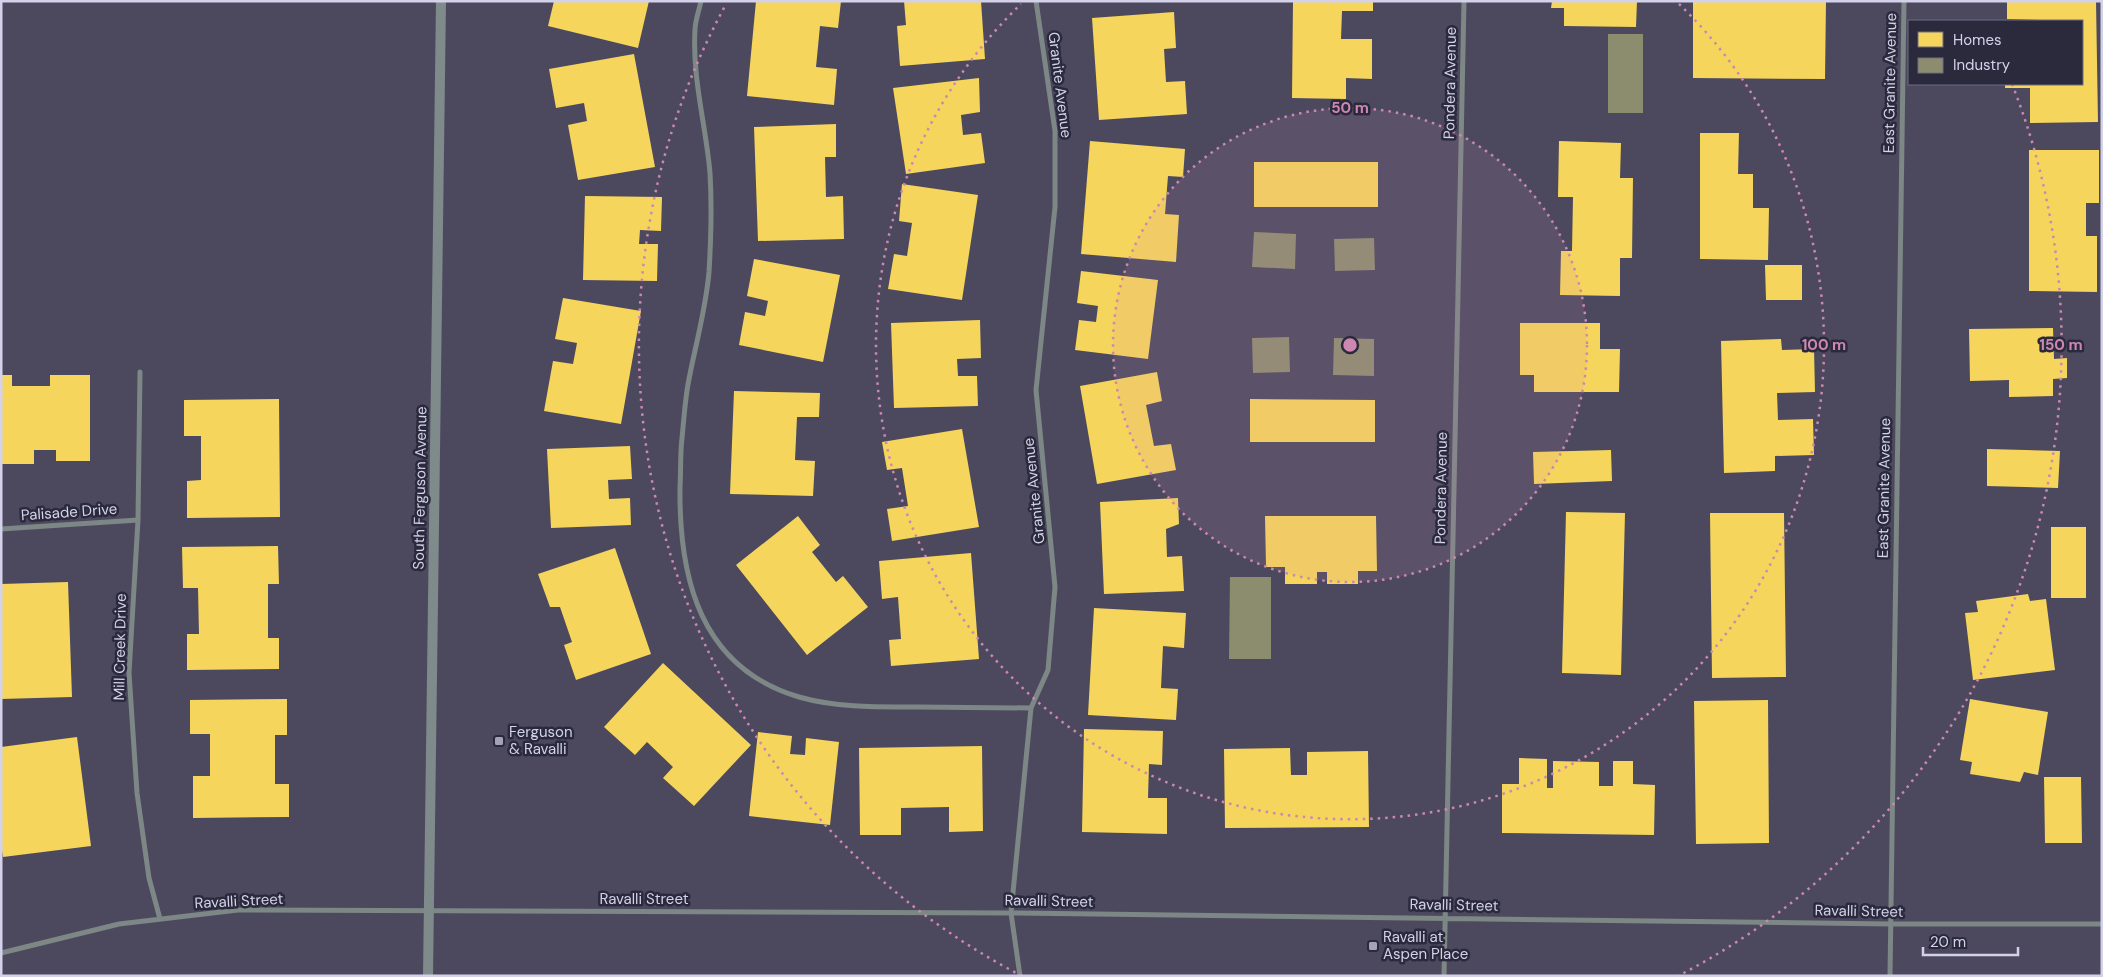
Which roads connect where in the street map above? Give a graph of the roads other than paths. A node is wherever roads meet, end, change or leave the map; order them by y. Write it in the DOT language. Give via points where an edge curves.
graph roads {
  1 [pos="441,1"];
  2 [pos="701,1"];
  3 [pos="1036,1"];
  4 [pos="1464,1"];
  5 [pos="1904,1"];
  6 [pos="140,372"];
  7 [pos="138,520"];
  8 [pos="1,529"];
  9 [pos="1032,708"];
  10 [pos="429,910"];
  11 [pos="1011,913"];
  12 [pos="1445,918"];
  13 [pos="160,919"];
  14 [pos="1891,924"];
  15 [pos="2102,924"];
  16 [pos="1,953"];
  17 [pos="428,976"];
  18 [pos="1020,976"];
  19 [pos="1444,976"];
  20 [pos="1890,976"];
  1 -- 10 [label="street, South Ferguson Avenue"];
  2 -- 9 [label="street" via="695,28 695,57 710,172 712,232 707,292 688,382 681,441 680,520 686,573 704,622 736,663 756,678 799,697 866,707"];
  3 -- 9 [label="street, Granite Avenue" via="1055,131 1055,207 1036,390 1055,588 1048,670"];
  4 -- 12 [label="street, Pondera Avenue"];
  5 -- 14 [label="street, East Granite Avenue"];
  6 -- 7 [label="street, Mill Creek Drive"];
  7 -- 8 [label="street, Palisade Drive"];
  7 -- 13 [label="street, Mill Creek Drive" via="129,673 137,792 149,878"];
  9 -- 11 [label="street, Granite Avenue"];
  10 -- 11 [label="street, Ravalli Street"];
  10 -- 13 [label="street, Ravalli Street" via="238,910"];
  10 -- 17 [label="street, South Ferguson Avenue"];
  11 -- 12 [label="street, Ravalli Street"];
  11 -- 18 [label="street, Granite Avenue"];
  12 -- 14 [label="street, Ravalli Street"];
  12 -- 19 [label="street, Pondera Avenue"];
  13 -- 16 [label="street, Ravalli Street" via="119,924"];
  14 -- 15 [label="street, Ravalli Street"];
  14 -- 20 [label="street, East Granite Avenue"];
}
